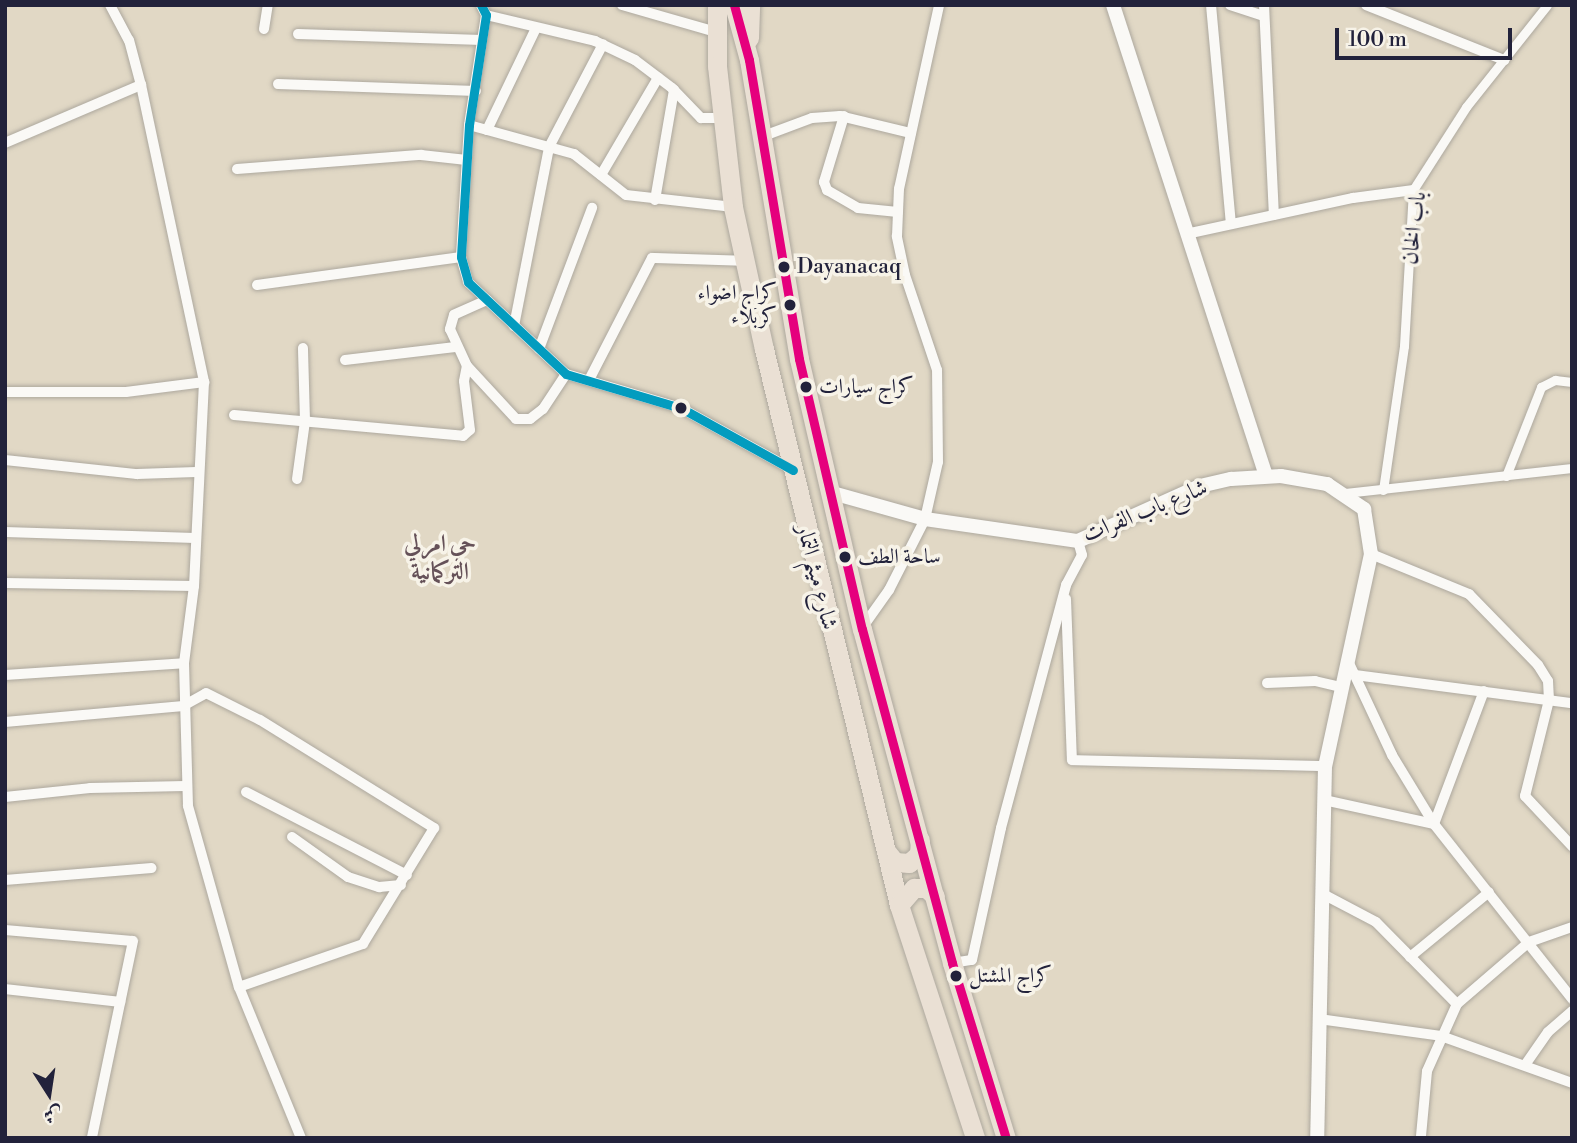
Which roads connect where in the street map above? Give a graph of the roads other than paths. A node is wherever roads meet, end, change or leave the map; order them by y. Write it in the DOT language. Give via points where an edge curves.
graph roads {
  1 [pos="110,5"];
  2 [pos="268,5"];
  3 [pos="622,5"];
  4 [pos="703,5"];
  5 [pos="717,5"];
  6 [pos="734,5"];
  7 [pos="750,5"];
  8 [pos="939,5"];
  9 [pos="1113,5"];
  10 [pos="1211,5"];
  11 [pos="1230,5"];
  12 [pos="1366,5"];
  13 [pos="1547,5"];
  14 [pos="483,10"];
  15 [pos="1262,10"];
  16 [pos="536,28"];
  17 [pos="264,29"];
  18 [pos="709,30"];
  19 [pos="298,34"];
  20 [pos="482,40"];
  21 [pos="603,44"];
  22 [pos="749,60"];
  23 [pos="1503,60"];
  24 [pos="717,66"];
  25 [pos="658,78"];
  26 [pos="278,84"];
  27 [pos="141,85"];
  28 [pos="674,90"];
  29 [pos="476,91"];
  30 [pos="844,116"];
  31 [pos="723,118"];
  32 [pos="469,125"];
  33 [pos="487,130"];
  34 [pos="911,134"];
  35 [pos="761,137"];
  36 [pos="5,143"];
  37 [pos="549,147"];
  38 [pos="467,160"];
  39 [pos="237,169"];
  40 [pos="601,175"];
  41 [pos="1413,190"];
  42 [pos="655,200"];
  43 [pos="733,207"];
  44 [pos="592,208"];
  45 [pos="898,212"];
  46 [pos="1274,215"];
  47 [pos="1231,224"];
  48 [pos="1186,234"];
  49 [pos="461,257"];
  50 [pos="745,261"];
  51 [pos="257,285"];
  52 [pos="487,300"];
  53 [pos="514,326"];
  54 [pos="455,346"];
  55 [pos="303,348"];
  56 [pos="539,349"];
  57 [pos="799,359"];
  58 [pos="345,360"];
  59 [pos="467,366"];
  60 [pos="768,366"];
  61 [pos="566,374"];
  62 [pos="590,378"];
  63 [pos="204,382"];
  64 [pos="1572,382"];
  65 [pos="5,392"];
  66 [pos="809,404"];
  67 [pos="778,407"];
  68 [pos="234,415"];
  69 [pos="305,421"];
  70 [pos="5,460"];
  71 [pos="1572,468"];
  72 [pos="793,470"];
  73 [pos="196,472"];
  74 [pos="1266,476"];
  75 [pos="1506,476"];
  76 [pos="298,479"];
  77 [pos="1383,490"];
  78 [pos="830,492"];
  79 [pos="1345,494"];
  80 [pos="925,519"];
  81 [pos="5,532"];
  82 [pos="195,538"];
  83 [pos="1078,541"];
  84 [pos="1371,554"];
  85 [pos="5,583"];
  86 [pos="1066,585"];
  87 [pos="194,586"];
  88 [pos="862,629"];
  89 [pos="184,663"];
  90 [pos="1352,669"];
  91 [pos="5,675"];
  92 [pos="1267,683"];
  93 [pos="1342,687"];
  94 [pos="1484,691"];
  95 [pos="1549,700"];
  96 [pos="1572,703"];
  97 [pos="183,706"];
  98 [pos="5,722"];
  99 [pos="1325,766"];
  100 [pos="185,786"];
  101 [pos="246,792"];
  102 [pos="5,797"];
  103 [pos="1324,800"];
  104 [pos="1434,824"];
  105 [pos="292,837"];
  106 [pos="920,840"];
  107 [pos="1572,846"];
  108 [pos="886,851"];
  109 [pos="152,868"];
  110 [pos="5,880"];
  111 [pos="404,880"];
  112 [pos="1489,892"];
  113 [pos="1321,893"];
  114 [pos="935,895"];
  115 [pos="899,905"];
  116 [pos="1572,927"];
  117 [pos="5,930"];
  118 [pos="1529,942"];
  119 [pos="1410,957"];
  120 [pos="952,963"];
  121 [pos="239,987"];
  122 [pos="5,989"];
  123 [pos="1572,999"];
  124 [pos="120,1002"];
  125 [pos="1457,1004"];
  126 [pos="1572,1011"];
  127 [pos="1319,1019"];
  128 [pos="1441,1036"];
  129 [pos="1525,1065"];
  130 [pos="1572,1083"];
  131 [pos="1421,1136"];
  132 [pos="92,1138"];
  133 [pos="301,1138"];
  134 [pos="975,1138"];
  135 [pos="1006,1138"];
  136 [pos="1317,1138"];
  1 -- 27 [label="street" via="129,40"];
  2 -- 17 [label="street"];
  3 -- 18 [label="street"];
  4 -- 18 [label="highway"];
  5 -- 24 [label="highway, شارع ميثم التمار"];
  6 -- 22 [label="highway, شارع ميثم التمار"];
  7 -- 22 [label="highway"];
  8 -- 34 [label="street"];
  9 -- 48 [label="street"];
  10 -- 47 [label="street"];
  11 -- 15 [label="street"];
  12 -- 23 [label="street"];
  13 -- 23 [label="street, باب الخان"];
  14 -- 16 [label="street"];
  14 -- 20 [label="street"];
  15 -- 46 [label="street"];
  16 -- 21 [label="street"];
  16 -- 33 [label="street"];
  18 -- 24 [label="highway"];
  19 -- 20 [label="street"];
  20 -- 29 [label="street"];
  21 -- 25 [label="street"];
  21 -- 37 [label="street"];
  22 -- 35 [label="highway, شارع ميثم التمار"];
  23 -- 41 [label="street, باب الخان" via="1466,107"];
  24 -- 31 [label="highway, شارع ميثم التمار"];
  25 -- 28 [label="street"];
  25 -- 40 [label="street"];
  26 -- 29 [label="street"];
  27 -- 36 [label="street"];
  27 -- 63 [label="street"];
  28 -- 31 [label="street" via="701,118"];
  28 -- 42 [label="street"];
  29 -- 32 [label="street"];
  30 -- 34 [label="street"];
  30 -- 35 [label="street" via="812,118"];
  30 -- 45 [label="street" via="824,182 827,190 858,208"];
  31 -- 43 [label="highway, شارع ميثم التمار"];
  32 -- 33 [label="street"];
  32 -- 38 [label="street"];
  33 -- 37 [label="street"];
  34 -- 45 [label="street"];
  35 -- 57 [label="highway, شارع ميثم التمار"];
  37 -- 40 [label="street" via="574,154"];
  37 -- 53 [label="street"];
  38 -- 39 [label="street" via="421,155"];
  38 -- 49 [label="street"];
  40 -- 42 [label="street" via="626,195"];
  41 -- 46 [label="street"];
  41 -- 77 [label="street, باب الخان" via="1404,346"];
  42 -- 43 [label="street"];
  43 -- 50 [label="highway, شارع ميثم التمار"];
  44 -- 56 [label="street"];
  45 -- 80 [label="street" via="897,236 905,275 937,370 938,462"];
  46 -- 47 [label="street"];
  47 -- 48 [label="street"];
  48 -- 74 [label="street"];
  49 -- 51 [label="street"];
  49 -- 52 [label="street" via="468,282"];
  50 -- 60 [label="highway, شارع ميثم التمار"];
  50 -- 62 [label="street" via="652,258"];
  52 -- 53 [label="street"];
  52 -- 54 [label="street" via="453,315 450,329"];
  53 -- 56 [label="street"];
  54 -- 58 [label="street"];
  54 -- 59 [label="street"];
  55 -- 69 [label="street"];
  56 -- 61 [label="street"];
  57 -- 60 [label="highway" via="797,368 782,376"];
  57 -- 66 [label="highway, شارع ميثم التمار"];
  59 -- 61 [label="street" via="522,422 543,409"];
  59 -- 69 [label="street" via="468,434"];
  60 -- 67 [label="highway, شارع ميثم التمار"];
  61 -- 62 [label="street"];
  62 -- 72 [label="street" via="681,408"];
  63 -- 65 [label="street" via="127,392"];
  63 -- 73 [label="street"];
  64 -- 75 [label="street" via="1555,380 1541,387"];
  66 -- 67 [label="highway" via="789,398"];
  66 -- 78 [label="highway, شارع ميثم التمار"];
  67 -- 72 [label="highway, شارع ميثم التمار"];
  68 -- 69 [label="street"];
  69 -- 76 [label="street"];
  70 -- 73 [label="street" via="137,474"];
  71 -- 75 [label="street, شارع باب الفرات"];
  72 -- 108 [label="highway, شارع ميثم التمار"];
  73 -- 82 [label="street"];
  74 -- 79 [label="street, شارع باب الفرات" via="1326,485"];
  74 -- 83 [label="street, شارع باب الفرات" via="1200,486"];
  75 -- 77 [label="street, شارع باب الفرات"];
  77 -- 79 [label="street, شارع باب الفرات"];
  78 -- 80 [label="street, شارع باب الفرات"];
  78 -- 88 [label="highway, شارع ميثم التمار"];
  79 -- 84 [label="street" via="1364,509"];
  80 -- 83 [label="street, شارع باب الفرات"];
  80 -- 88 [label="street" via="894,582"];
  81 -- 82 [label="street"];
  82 -- 87 [label="street"];
  83 -- 86 [label="street" via="1082,555"];
  84 -- 90 [label="street"];
  84 -- 95 [label="street" via="1469,594 1538,665 1548,681"];
  85 -- 87 [label="street"];
  86 -- 99 [label="street" via="1072,760"];
  86 -- 120 [label="street" via="998,841 972,960"];
  87 -- 89 [label="street"];
  88 -- 106 [label="highway, شارع ميثم التمار"];
  89 -- 91 [label="street"];
  89 -- 97 [label="street"];
  90 -- 93 [label="street"];
  90 -- 94 [label="street"];
  90 -- 104 [label="street" via="1392,755"];
  92 -- 93 [label="street" via="1315,681"];
  93 -- 99 [label="street"];
  94 -- 95 [label="street"];
  94 -- 104 [label="street"];
  95 -- 96 [label="street"];
  95 -- 107 [label="street" via="1525,796"];
  97 -- 98 [label="street"];
  97 -- 100 [label="street"];
  97 -- 111 [label="street" via="206,693 260,720 423,819 434,828"];
  99 -- 103 [label="street"];
  100 -- 102 [label="street" via="90,788"];
  100 -- 121 [label="street"];
  101 -- 111 [label="street"];
  103 -- 104 [label="street"];
  103 -- 113 [label="street"];
  104 -- 112 [label="street"];
  105 -- 111 [label="street" via="348,877 379,887"];
  106 -- 108 [label="highway" via="919,854 909,863 895,862"];
  106 -- 114 [label="highway, شارع ميثم التمار"];
  108 -- 115 [label="highway, شارع ميثم التمار"];
  109 -- 110 [label="street"];
  111 -- 121 [label="street" via="363,944"];
  112 -- 118 [label="street"];
  112 -- 119 [label="street"];
  113 -- 119 [label="street" via="1376,922"];
  113 -- 127 [label="street"];
  114 -- 115 [label="highway" via="926,888 914,888"];
  114 -- 120 [label="highway, شارع ميثم التمار"];
  115 -- 134 [label="highway, شارع ميثم التمار"];
  116 -- 118 [label="street"];
  117 -- 124 [label="street" via="133,941"];
  118 -- 123 [label="street"];
  118 -- 125 [label="street"];
  119 -- 125 [label="street"];
  120 -- 135 [label="highway, شارع ميثم التمار"];
  121 -- 133 [label="street"];
  122 -- 124 [label="street"];
  124 -- 132 [label="street"];
  125 -- 128 [label="street"];
  126 -- 129 [label="street" via="1548,1032"];
  127 -- 128 [label="street"];
  127 -- 136 [label="street"];
  128 -- 129 [label="street"];
  128 -- 131 [label="street" via="1427,1071"];
  129 -- 130 [label="street"];
}
